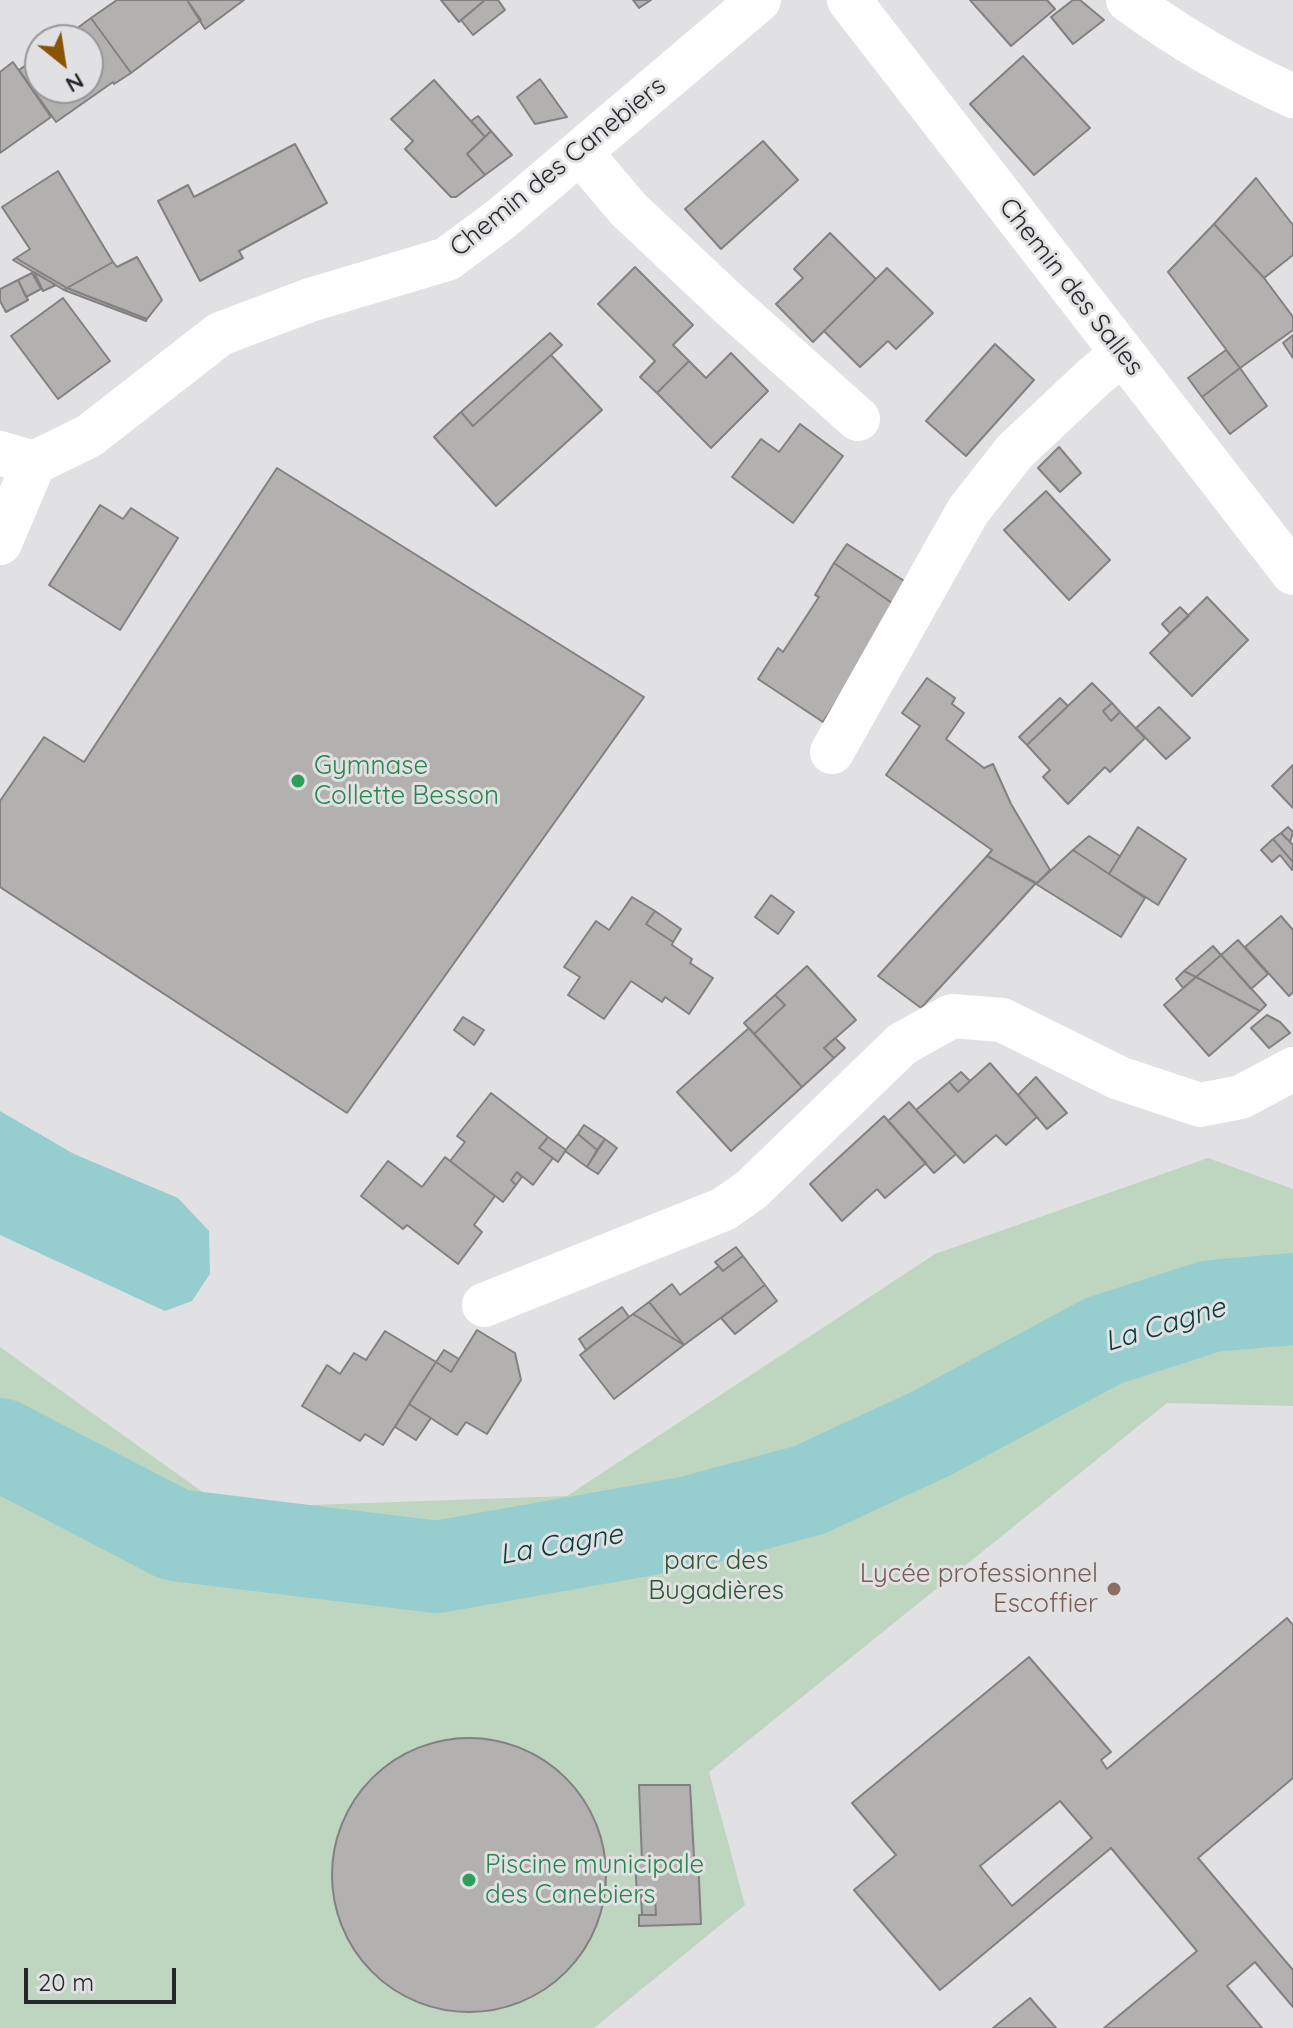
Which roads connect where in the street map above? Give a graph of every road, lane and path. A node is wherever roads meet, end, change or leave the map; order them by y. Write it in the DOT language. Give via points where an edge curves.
graph roads {
  1 [pos="759,0"];
  2 [pos="849,0"];
  3 [pos="1128,0"];
  4 [pos="1293,96"];
  5 [pos="580,152"];
  6 [pos="1122,354"];
  7 [pos="858,419"];
  8 [pos="17,458"];
  9 [pos="0,543"];
  10 [pos="1293,573"];
  11 [pos="832,752"];
  12 [pos="1293,1069"];
  13 [pos="484,1305"];
  1 -- 5 [label="street, Chemin des Canebiers"];
  2 -- 6 [label="street, Chemin des Salles"];
  3 -- 4 [label="street" via="1174,34"];
  5 -- 7 [label="street" via="639,220"];
  5 -- 8 [label="street, Chemin des Canebiers" via="447,259 310,300 220,334 89,436"];
  6 -- 10 [label="street, Chemin des Salles"];
  6 -- 11 [label="street" via="1015,451 968,511"];
  8 -- 9 [label="street"];
  12 -- 13 [label="street" via="1241,1097 1200,1105 1119,1078 1002,1020 952,1016 902,1044 751,1190 724,1209"];
}
